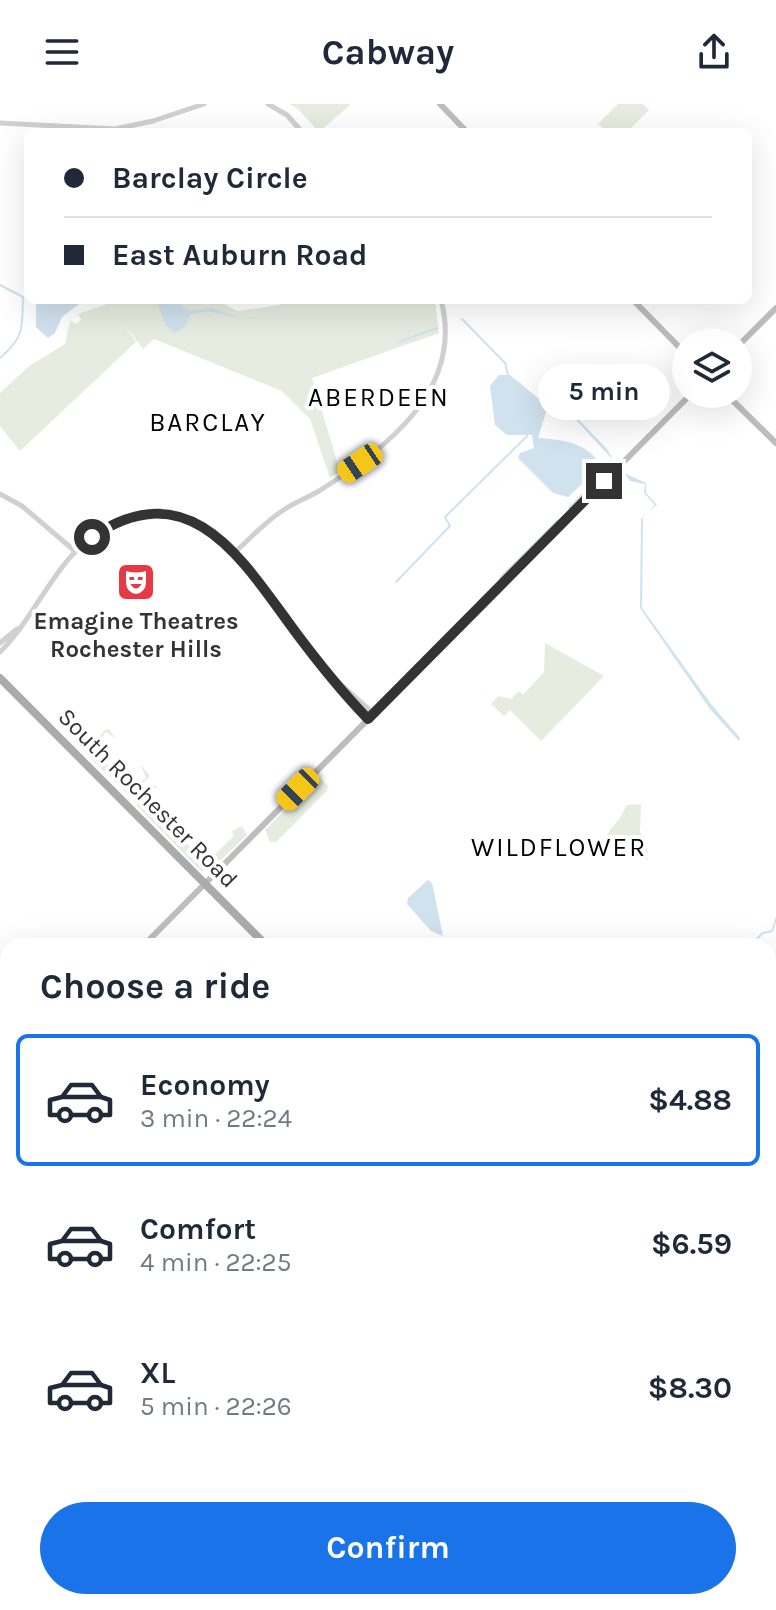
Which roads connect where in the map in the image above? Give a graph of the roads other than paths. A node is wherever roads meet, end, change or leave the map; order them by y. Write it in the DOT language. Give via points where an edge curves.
graph roads {
  1 [pos="204,104"];
  2 [pos="268,104"];
  3 [pos="440,104"];
  4 [pos="0,123"];
  5 [pos="96,128"];
  6 [pos="120,128"];
  7 [pos="298,128"];
  8 [pos="463,128"];
  9 [pos="441,304"];
  10 [pos="637,304"];
  11 [pos="776,308"];
  12 [pos="752,332"];
  13 [pos="672,340"];
  14 [pos="677,408"];
  15 [pos="740,408"];
  16 [pos="776,443"];
  17 [pos="0,494"];
  18 [pos="236,551"];
  19 [pos="76,552"];
  20 [pos="17,628"];
  21 [pos="0,643"];
  22 [pos="0,652"];
  23 [pos="0,678"];
  24 [pos="334,679"];
  25 [pos="373,713"];
  26 [pos="368,719"];
  27 [pos="205,884"];
  28 [pos="151,938"];
  29 [pos="259,938"];
  1 -- 6 [label="street"];
  2 -- 7 [label="street"];
  3 -- 8 [label="main road"];
  4 -- 5 [label="street"];
  9 -- 18 [label="street" via="441,359 412,419 382,448 282,510"];
  10 -- 13 [label="main road"];
  11 -- 12 [label="main road"];
  14 -- 25 [label="main road"];
  15 -- 16 [label="main road"];
  17 -- 19 [label="street" via="24,507"];
  18 -- 19 [label="street" via="203,526 155,515 110,525"];
  18 -- 24 [label="street"];
  19 -- 20 [label="street"];
  20 -- 21 [label="street"];
  20 -- 22 [label="street"];
  23 -- 27 [label="main road, South Rochester Road"];
  24 -- 25 [label="street"];
  24 -- 26 [label="street"];
  25 -- 26 [label="main road"];
  26 -- 27 [label="main road"];
  27 -- 28 [label="main road"];
  27 -- 29 [label="main road, South Rochester Road"];
}
